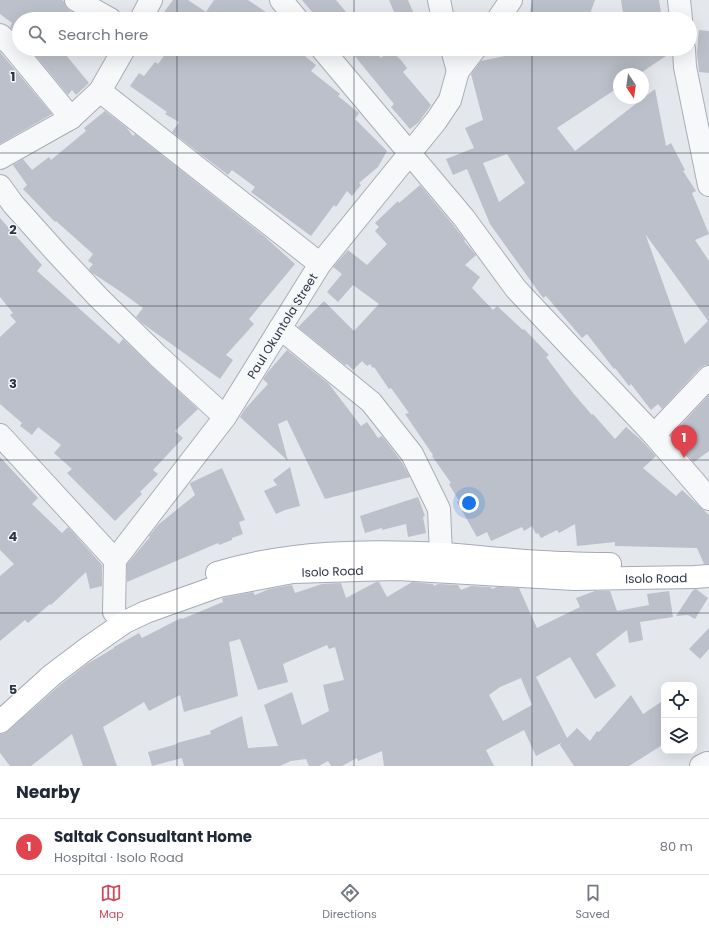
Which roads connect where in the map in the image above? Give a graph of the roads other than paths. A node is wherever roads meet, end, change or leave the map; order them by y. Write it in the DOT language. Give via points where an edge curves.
graph roads {
  1 [pos="76,0"];
  2 [pos="151,0"];
  3 [pos="280,0"];
  4 [pos="439,0"];
  5 [pos="511,0"];
  6 [pos="679,0"];
  7 [pos="97,12"];
  8 [pos="145,12"];
  9 [pos="291,12"];
  10 [pos="442,12"];
  11 [pos="503,12"];
  12 [pos="680,12"];
  13 [pos="0,35"];
  14 [pos="12,46"];
  15 [pos="20,56"];
  16 [pos="120,56"];
  17 [pos="328,56"];
  18 [pos="454,56"];
  19 [pos="470,56"];
  20 [pos="684,56"];
  21 [pos="458,71"];
  22 [pos="100,91"];
  23 [pos="70,118"];
  24 [pos="410,153"];
  25 [pos="0,158"];
  26 [pos="709,185"];
  27 [pos="0,186"];
  28 [pos="320,264"];
  29 [pos="280,328"];
  30 [pos="709,377"];
  31 [pos="225,417"];
  32 [pos="0,435"];
  33 [pos="654,435"];
  34 [pos="709,499"];
  35 [pos="441,554"];
  36 [pos="115,560"];
  37 [pos="709,561"];
  38 [pos="709,576"];
  39 [pos="114,612"];
  40 [pos="0,704"];
  41 [pos="0,722"];
  42 [pos="709,764"];
  43 [pos="701,766"];
  1 -- 7 [label="street"];
  2 -- 8 [label="street"];
  3 -- 9 [label="street"];
  4 -- 10 [label="street"];
  5 -- 11 [label="street"];
  6 -- 12 [label="street"];
  13 -- 14 [label="street"];
  15 -- 23 [label="street"];
  16 -- 22 [label="street"];
  17 -- 24 [label="street"];
  18 -- 21 [label="street"];
  19 -- 21 [label="street, Paul Okuntola Street"];
  20 -- 26 [label="street"];
  21 -- 24 [label="street, Paul Okuntola Street" via="450,100"];
  22 -- 23 [label="street"];
  22 -- 28 [label="street"];
  23 -- 25 [label="street"];
  24 -- 28 [label="street, Paul Okuntola Street"];
  24 -- 33 [label="street" via="464,218 516,289"];
  27 -- 31 [label="street" via="13,204 98,297"];
  28 -- 29 [label="street, Paul Okuntola Street"];
  29 -- 31 [label="street, Paul Okuntola Street"];
  29 -- 35 [label="street" via="371,402 412,454 439,509"];
  30 -- 33 [label="street"];
  31 -- 36 [label="street, Paul Okuntola Street"];
  32 -- 36 [label="street"];
  33 -- 34 [label="street"];
  35 -- 37 [label="main road, Isolo Road" via="566,563 651,564"];
  35 -- 39 [label="main road, Isolo Road" via="339,553 254,563 193,581"];
  36 -- 39 [label="street"];
  38 -- 41 [label="main road, Isolo Road" via="574,579 398,569 293,572 220,586 125,622 52,675"];
  39 -- 40 [label="main road, Isolo Road" via="53,658"];
  42 -- 43 [label="street"];
}
